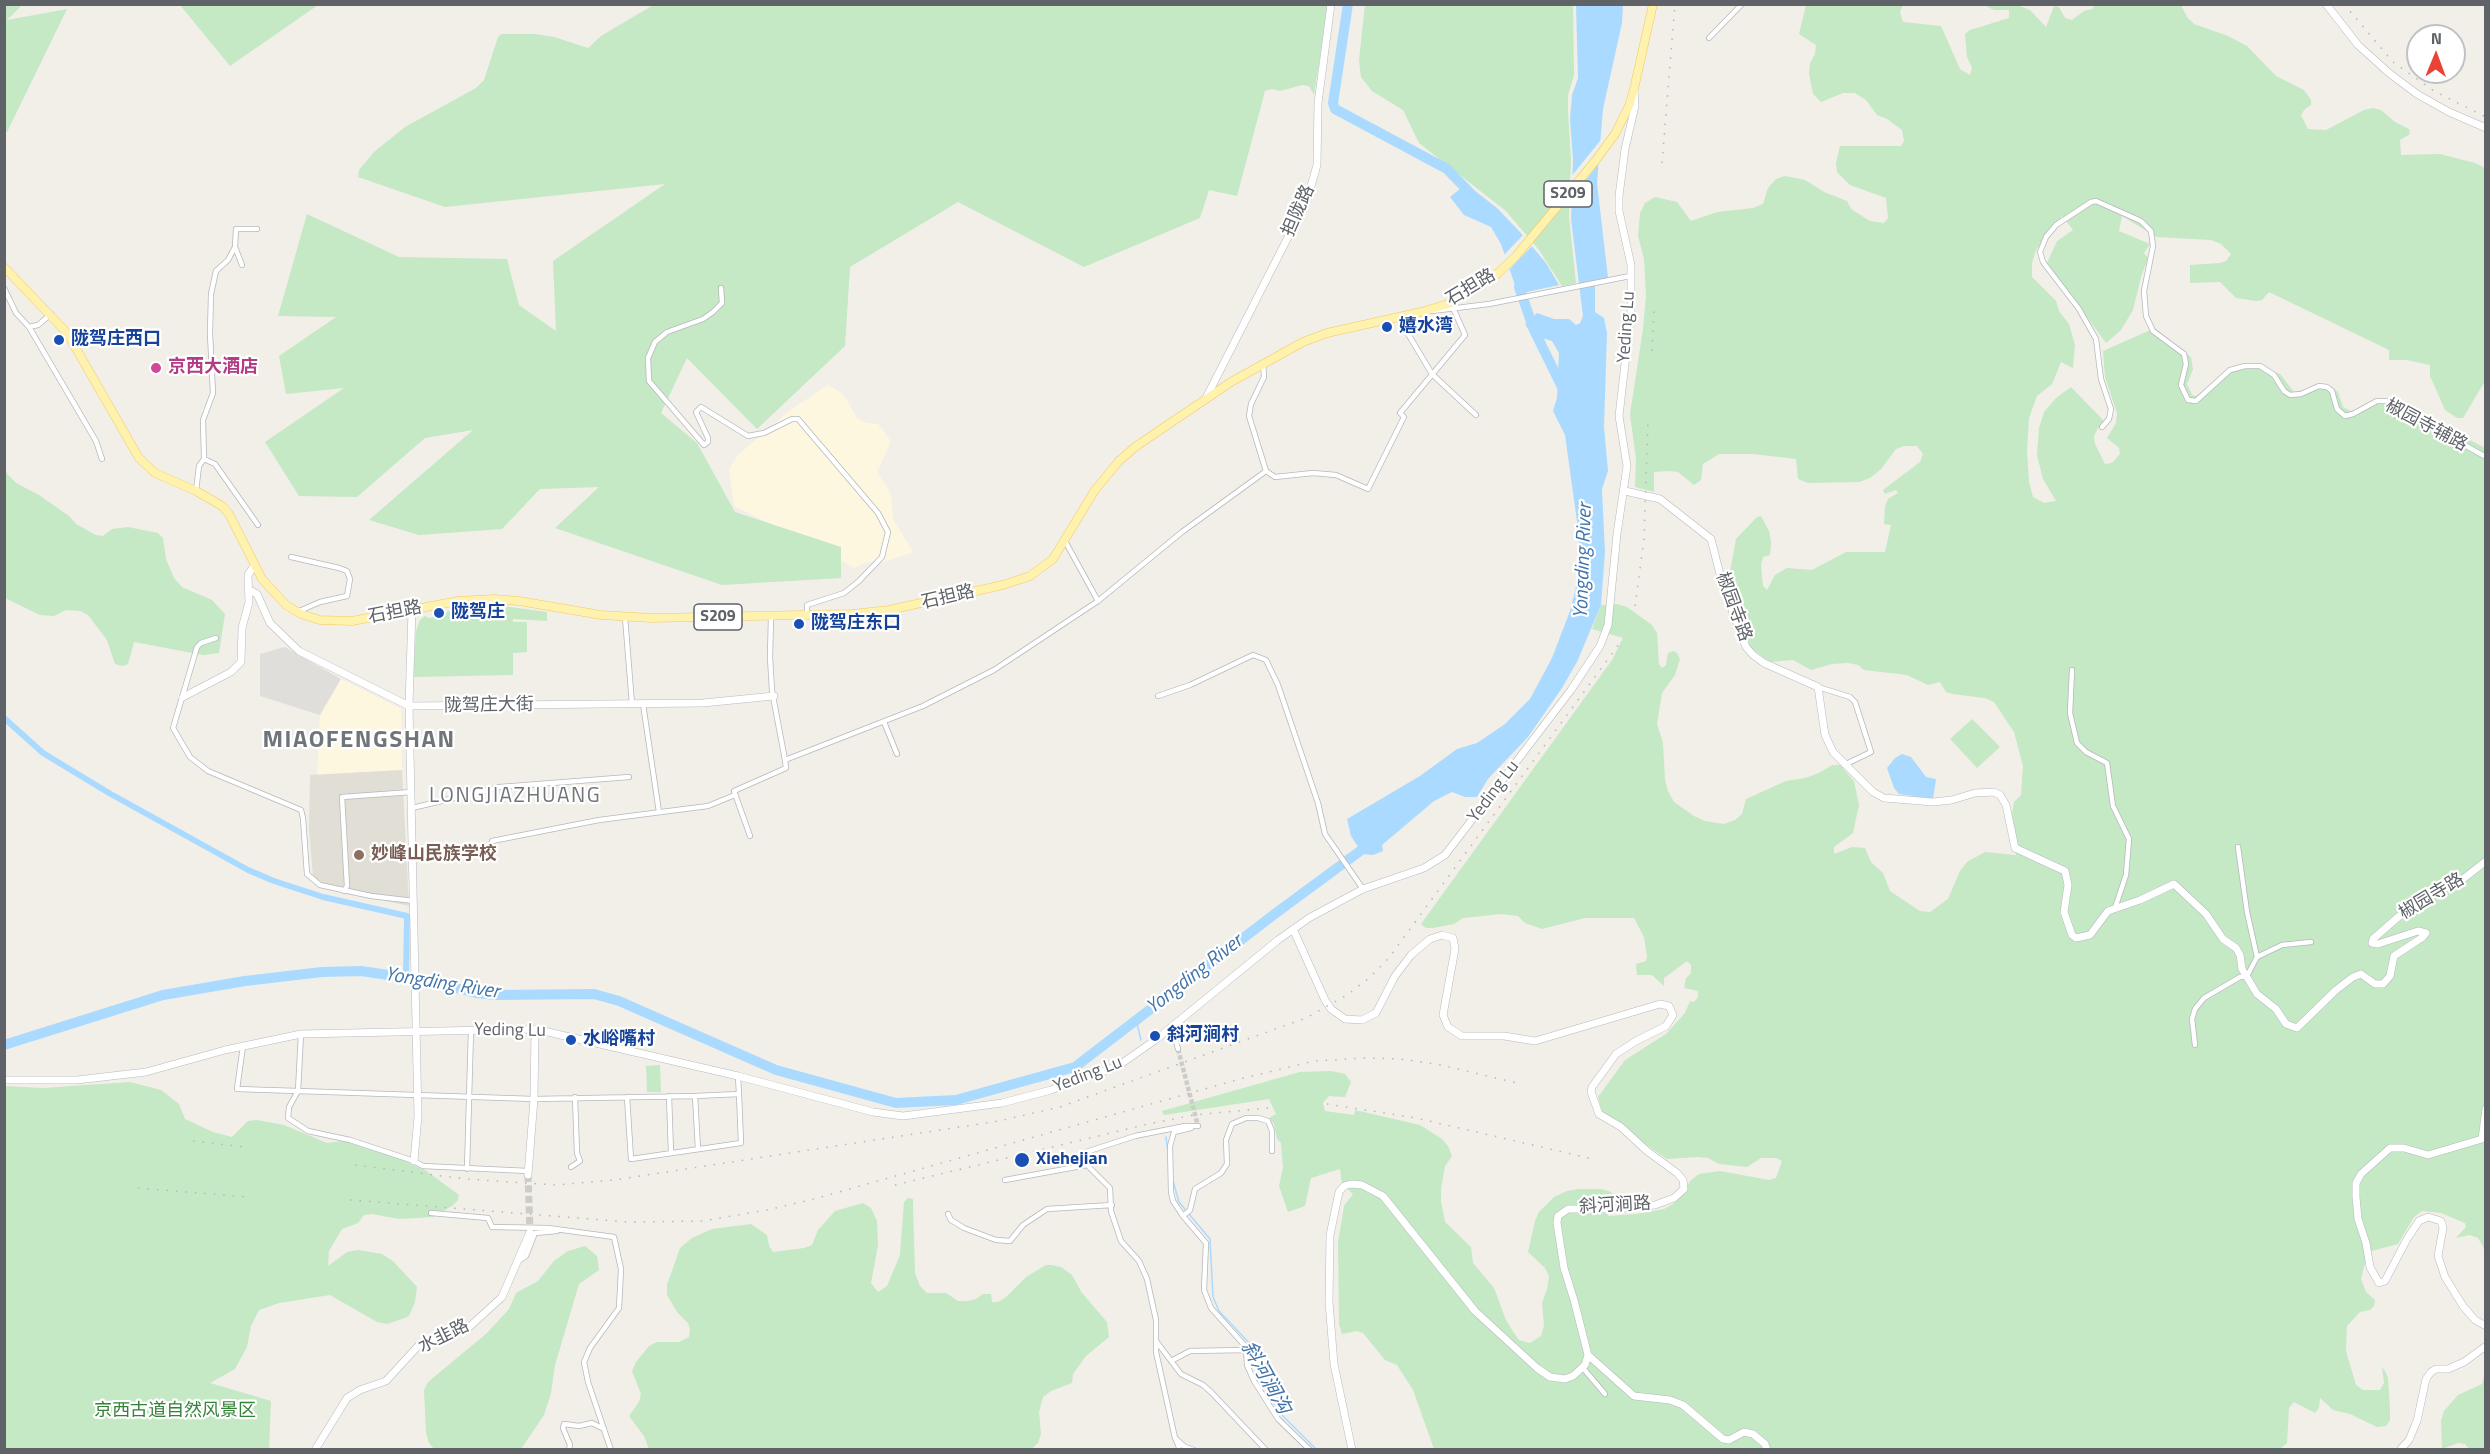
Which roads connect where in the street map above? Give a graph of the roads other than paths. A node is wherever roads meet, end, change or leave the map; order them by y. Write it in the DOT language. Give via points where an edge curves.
graph roads {
  1 [pos="1331,4"];
  2 [pos="1653,4"];
  3 [pos="1742,4"];
  4 [pos="2326,4"];
  5 [pos="1709,38"];
  6 [pos="1634,89"];
  7 [pos="2486,128"];
  8 [pos="257,229"];
  9 [pos="235,248"];
  10 [pos="242,265"];
  11 [pos="4,267"];
  12 [pos="1630,276"];
  13 [pos="4,288"];
  14 [pos="721,288"];
  15 [pos="1454,310"];
  16 [pos="1421,312"];
  17 [pos="51,314"];
  18 [pos="1398,317"];
  19 [pos="29,327"];
  20 [pos="1263,363"];
  21 [pos="1432,374"];
  22 [pos="1205,401"];
  23 [pos="1476,415"];
  24 [pos="2102,427"];
  25 [pos="2486,457"];
  26 [pos="102,459"];
  27 [pos="204,459"];
  28 [pos="1266,471"];
  29 [pos="196,491"];
  30 [pos="1625,491"];
  31 [pos="258,525"];
  32 [pos="1065,541"];
  33 [pos="291,557"];
  34 [pos="254,566"];
  35 [pos="248,589"];
  36 [pos="1098,602"];
  37 [pos="412,609"];
  38 [pos="297,612"];
  39 [pos="807,615"];
  40 [pos="771,616"];
  41 [pos="625,617"];
  42 [pos="216,638"];
  43 [pos="2072,670"];
  44 [pos="1818,687"];
  45 [pos="774,696"];
  46 [pos="1158,696"];
  47 [pos="183,697"];
  48 [pos="633,704"];
  49 [pos="643,704"];
  50 [pos="409,706"];
  51 [pos="884,722"];
  52 [pos="897,754"];
  53 [pos="784,760"];
  54 [pos="1844,765"];
  55 [pos="629,777"];
  56 [pos="412,792"];
  57 [pos="735,795"];
  58 [pos="412,808"];
  59 [pos="659,812"];
  60 [pos="750,836"];
  61 [pos="492,841"];
  62 [pos="2238,847"];
  63 [pos="2486,861"];
  64 [pos="1363,889"];
  65 [pos="344,891"];
  66 [pos="414,902"];
  67 [pos="2115,908"];
  68 [pos="1293,929"];
  69 [pos="2311,942"];
  70 [pos="2257,957"];
  71 [pos="2247,976"];
  72 [pos="1172,1027"];
  73 [pos="415,1029"];
  74 [pos="535,1029"];
  75 [pos="471,1030"];
  76 [pos="301,1034"];
  77 [pos="2195,1045"];
  78 [pos="243,1046"];
  79 [pos="1178,1049"];
  80 [pos="738,1076"];
  81 [pos="4,1080"];
  82 [pos="298,1092"];
  83 [pos="417,1094"];
  84 [pos="739,1094"];
  85 [pos="471,1095"];
  86 [pos="627,1096"];
  87 [pos="669,1096"];
  88 [pos="695,1096"];
  89 [pos="575,1097"];
  90 [pos="534,1098"];
  91 [pos="2486,1109"];
  92 [pos="698,1149"];
  93 [pos="1272,1151"];
  94 [pos="671,1153"];
  95 [pos="414,1161"];
  96 [pos="1087,1165"];
  97 [pos="571,1167"];
  98 [pos="467,1169"];
  99 [pos="528,1173"];
  100 [pos="1005,1180"];
  101 [pos="1112,1205"];
  102 [pos="431,1213"];
  103 [pos="1186,1213"];
  104 [pos="948,1214"];
  105 [pos="563,1230"];
  106 [pos="530,1232"];
  107 [pos="518,1261"];
  108 [pos="2486,1326"];
  109 [pos="1156,1341"];
  110 [pos="2486,1346"];
  111 [pos="1246,1350"];
  112 [pos="1587,1355"];
  113 [pos="1171,1361"];
  114 [pos="1582,1368"];
  115 [pos="1605,1394"];
  116 [pos="604,1430"];
  117 [pos="1175,1438"];
  118 [pos="315,1449"];
  119 [pos="569,1449"];
  120 [pos="611,1449"];
  121 [pos="1180,1449"];
  122 [pos="1194,1449"];
  123 [pos="1266,1449"];
  124 [pos="1310,1449"];
  125 [pos="1352,1449"];
  126 [pos="1767,1449"];
  127 [pos="2400,1449"];
  1 -- 22 [label="street, 担陇路" via="1318,103 1317,165 1307,200"];
  2 -- 6 [label="main road, 石担路 / S209"];
  3 -- 5 [label="street"];
  4 -- 7 [label="street" via="2358,45 2417,94"];
  6 -- 12 [label="street, Yeding Lu" via="1635,106 1619,196"];
  6 -- 16 [label="main road, 石担路 / S209" via="1615,134 1516,256 1496,275 1460,298"];
  8 -- 9 [label="street" via="236,229"];
  9 -- 10 [label="street"];
  9 -- 27 [label="street" via="216,271 211,294 213,393 203,420"];
  11 -- 17 [label="main road, 石担路 / S209"];
  12 -- 15 [label="street"];
  12 -- 30 [label="street, Yeding Lu" via="1631,311 1619,402 1627,466"];
  13 -- 19 [label="street" via="16,313"];
  14 -- 39 [label="street" via="722,303 713,312 667,332 655,342 648,358 649,381 704,445 708,438 696,412 701,407 748,436 798,419 878,513 888,532 882,557 859,581 844,593 807,605"];
  15 -- 16 [label="street"];
  15 -- 21 [label="street" via="1465,335"];
  16 -- 18 [label="main road, 石担路 / S209"];
  17 -- 19 [label="street"];
  17 -- 29 [label="main road, 石担路 / S209" via="77,349 139,458 155,473"];
  18 -- 20 [label="main road, 石担路 / S209" via="1327,333"];
  18 -- 21 [label="street"];
  19 -- 26 [label="street" via="96,441"];
  20 -- 22 [label="main road, 石担路 / S209"];
  20 -- 28 [label="street" via="1264,377 1249,416"];
  21 -- 23 [label="street"];
  21 -- 28 [label="street" via="1400,413 1404,417 1368,489 1336,475 1275,477"];
  22 -- 32 [label="main road, 石担路 / S209" via="1119,460 1095,490"];
  24 -- 25 [label="street, 椒园寺辅路" via="2111,410 2101,379 2096,339 2040,252 2056,225 2096,201 2141,221 2151,231 2153,246 2144,291 2146,316 2153,330 2184,354 2181,385 2188,400 2196,401 2230,370 2260,366 2274,375 2290,395 2327,387 2337,409 2345,416 2377,401 2386,401"];
  27 -- 29 [label="street" via="199,466"];
  27 -- 31 [label="street" via="215,464"];
  28 -- 36 [label="street" via="1182,532"];
  29 -- 34 [label="main road, 石担路 / S209" via="229,514"];
  30 -- 44 [label="street, 椒园寺路" via="1660,499 1706,534 1749,651 1764,663"];
  30 -- 64 [label="street, Yeding Lu" via="1608,625 1600,646 1445,855 1424,868"];
  32 -- 36 [label="street"];
  32 -- 39 [label="main road, 石担路 / S209" via="1041,569 1016,582 889,610"];
  33 -- 38 [label="street" via="339,568 350,579 347,596"];
  34 -- 35 [label="street" via="248,575"];
  34 -- 38 [label="main road, 石担路 / S209" via="272,592"];
  35 -- 47 [label="street" via="241,662 231,672"];
  35 -- 50 [label="street, 陇驾庄大街" via="257,594 270,624 299,651"];
  36 -- 51 [label="street" via="994,670"];
  37 -- 38 [label="main road, 石担路 / S209" via="336,622"];
  37 -- 41 [label="main road, 石担路 / S209" via="494,599"];
  37 -- 50 [label="street"];
  39 -- 40 [label="main road, 石担路 / S209"];
  40 -- 41 [label="main road, 石担路 / S209"];
  40 -- 45 [label="street"];
  41 -- 48 [label="street"];
  42 -- 47 [label="street" via="197,647"];
  43 -- 67 [label="street" via="2070,713 2078,743 2107,763 2113,806 2129,839 2126,875"];
  44 -- 54 [label="street, 椒园寺路" via="1825,735"];
  44 -- 54 [label="street" via="1855,702 1871,752"];
  45 -- 49 [label="street, 陇驾庄大街"];
  45 -- 53 [label="street"];
  46 -- 64 [label="street" via="1253,655 1266,660 1278,685 1325,834"];
  47 -- 65 [label="street" via="173,728 190,757 208,771 301,810 307,874 320,885"];
  48 -- 49 [label="street, 陇驾庄大街"];
  48 -- 50 [label="street, 陇驾庄大街"];
  49 -- 59 [label="street"];
  50 -- 56 [label="street"];
  51 -- 52 [label="street"];
  51 -- 53 [label="street"];
  53 -- 57 [label="street" via="786,768 734,791"];
  54 -- 67 [label="street, 椒园寺路" via="1884,798 1942,802 1995,792 2006,805 2014,848 2065,872 2068,885 2064,912 2072,934 2081,938 2090,935 2108,910"];
  55 -- 58 [label="street" via="500,787"];
  56 -- 58 [label="street"];
  56 -- 65 [label="street" via="342,797 347,886"];
  57 -- 59 [label="street" via="708,806"];
  57 -- 60 [label="street"];
  58 -- 66 [label="street"];
  59 -- 61 [label="street"];
  62 -- 70 [label="street"];
  63 -- 71 [label="street, 椒园寺路" via="2463,879 2412,904 2373,939 2372,943 2378,944 2418,931 2426,933 2394,956 2390,976 2383,984 2375,984 2361,974 2354,977 2297,1028 2286,1024 2276,1009 2257,994"];
  64 -- 68 [label="street, Yeding Lu"];
  65 -- 66 [label="street"];
  66 -- 73 [label="street"];
  67 -- 71 [label="street, 椒园寺路" via="2174,884 2206,914 2223,939 2236,948"];
  68 -- 72 [label="street, Yeding Lu"];
  68 -- 112 [label="street, 斜河涧路" via="1325,1000 1345,1019 1362,1020 1376,1013 1411,955 1430,939 1442,935 1453,938 1455,949 1443,1015 1448,1027 1462,1036 1535,1041 1660,1004 1671,1008 1672,1019 1666,1026 1616,1054 1591,1092 1599,1114 1621,1126 1677,1173 1684,1189 1674,1198 1655,1205 1568,1209 1558,1216 1564,1268"];
  69 -- 70 [label="street" via="2282,945"];
  70 -- 71 [label="street"];
  71 -- 77 [label="street" via="2198,1004 2192,1019"];
  72 -- 79 [label="street"];
  72 -- 80 [label="street, Yeding Lu" via="1126,1061 1091,1077 1002,1103 903,1116 873,1112"];
  73 -- 75 [label="street, Yeding Lu"];
  73 -- 76 [label="street, Yeding Lu"];
  73 -- 83 [label="street"];
  74 -- 75 [label="street, Yeding Lu"];
  74 -- 80 [label="street, Yeding Lu"];
  74 -- 90 [label="street"];
  75 -- 85 [label="street"];
  76 -- 78 [label="street, Yeding Lu"];
  76 -- 82 [label="street"];
  78 -- 81 [label="street, Yeding Lu" via="129,1075"];
  78 -- 82 [label="street" via="237,1089"];
  80 -- 84 [label="street"];
  82 -- 83 [label="street"];
  82 -- 95 [label="street" via="289,1107 288,1118 308,1131"];
  83 -- 85 [label="street"];
  83 -- 95 [label="street"];
  84 -- 88 [label="street"];
  84 -- 92 [label="street" via="741,1143"];
  85 -- 90 [label="street"];
  85 -- 98 [label="street"];
  86 -- 87 [label="street"];
  86 -- 89 [label="street"];
  86 -- 94 [label="street" via="631,1159"];
  87 -- 88 [label="street"];
  87 -- 94 [label="street"];
  88 -- 92 [label="street"];
  89 -- 90 [label="street"];
  89 -- 97 [label="street" via="580,1161"];
  90 -- 99 [label="street"];
  91 -- 108 [label="street" via="2482,1139 2428,1155 2390,1148 2361,1174 2356,1197 2370,1267 2379,1282 2385,1281 2419,1221 2428,1217 2441,1221 2438,1256 2445,1277 2463,1306"];
  92 -- 94 [label="street"];
  93 -- 103 [label="street" via="1268,1121 1246,1118 1232,1124 1226,1140 1227,1164 1221,1173 1195,1189"];
  95 -- 98 [label="street" via="423,1166"];
  96 -- 100 [label="street"];
  96 -- 101 [label="street" via="1110,1188"];
  96 -- 103 [label="street" via="1086,1152 1135,1136 1196,1127 1174,1132 1170,1154 1173,1201"];
  98 -- 99 [label="street"];
  101 -- 104 [label="street" via="1047,1209 1023,1224 1010,1241 964,1228"];
  101 -- 109 [label="street" via="1121,1241 1139,1261 1147,1279 1156,1320"];
  102 -- 105 [label="street" via="489,1218 492,1227"];
  103 -- 111 [label="street" via="1206,1243 1204,1290 1211,1308"];
  105 -- 107 [label="street" via="535,1233 526,1256"];
  105 -- 116 [label="street" via="614,1236 621,1269 619,1308 584,1362"];
  106 -- 107 [label="street, 水韭路"];
  107 -- 118 [label="street, 水韭路" via="502,1297 467,1329 419,1345 386,1381 347,1398"];
  109 -- 113 [label="street"];
  109 -- 117 [label="street"];
  110 -- 127 [label="street" via="2464,1362 2431,1372 2417,1421 2409,1440"];
  111 -- 113 [label="street" via="1190,1351"];
  111 -- 124 [label="street" via="1247,1365 1278,1419"];
  112 -- 114 [label="street"];
  112 -- 126 [label="street" via="1634,1396 1683,1405 1723,1439 1744,1432 1753,1434"];
  113 -- 123 [label="street" via="1181,1374 1212,1392"];
  114 -- 115 [label="street"];
  114 -- 125 [label="street" via="1565,1379 1550,1377 1537,1368 1475,1311 1383,1196 1362,1185 1344,1186 1336,1199 1329,1234 1329,1302 1334,1364"];
  116 -- 119 [label="street" via="592,1423 564,1424"];
  116 -- 120 [label="street"];
  117 -- 121 [label="street"];
  117 -- 122 [label="street"];
}
